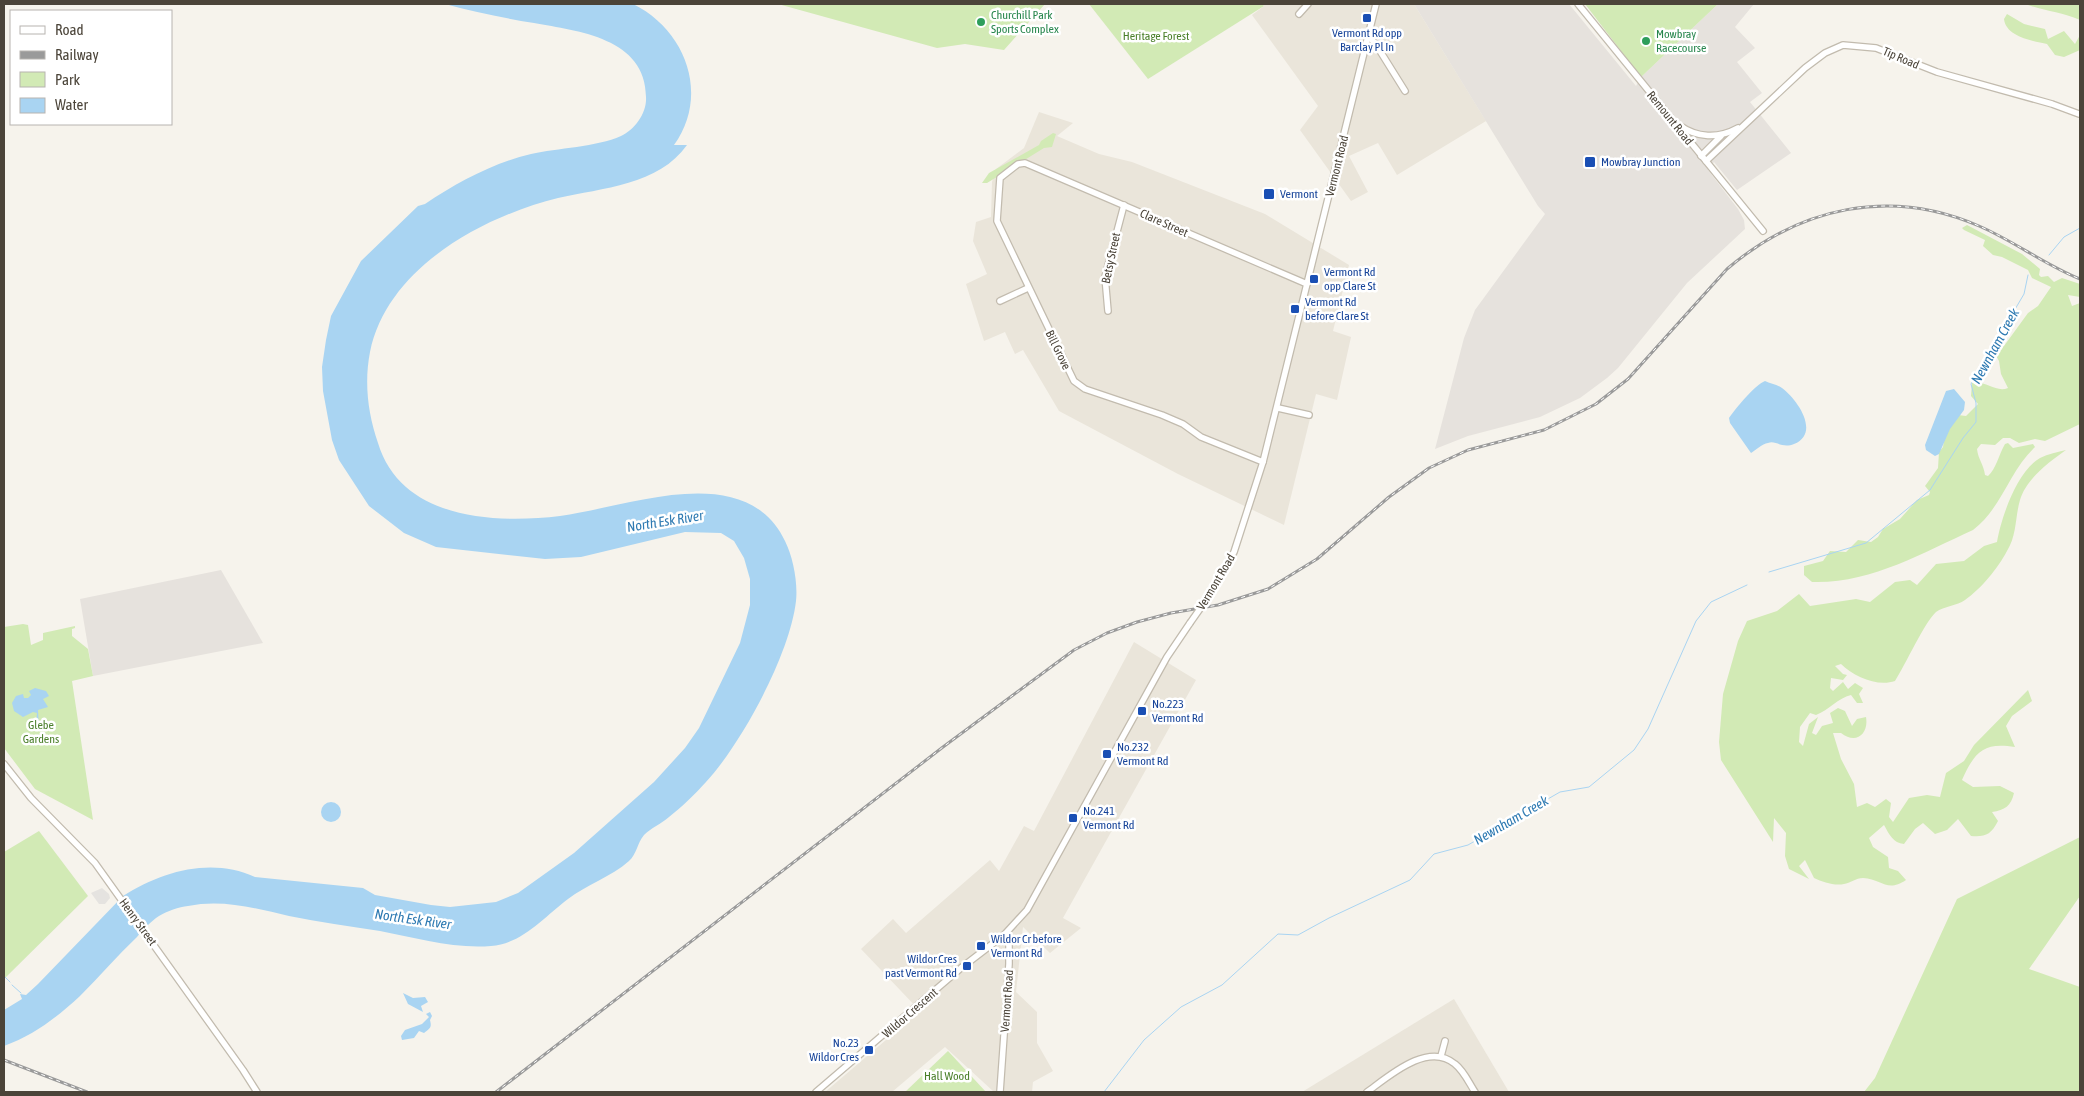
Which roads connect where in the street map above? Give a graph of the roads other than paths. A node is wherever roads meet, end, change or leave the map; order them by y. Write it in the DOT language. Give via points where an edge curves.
graph roads {
  1 [pos="1376,4"];
  2 [pos="1578,4"];
  3 [pos="1305,5"];
  4 [pos="1298,14"];
  5 [pos="1368,36"];
  6 [pos="1405,91"];
  7 [pos="2079,114"];
  8 [pos="1671,120"];
  9 [pos="1746,123"];
  10 [pos="1720,137"];
  11 [pos="1725,143"];
  12 [pos="1701,156"];
  13 [pos="1021,162"];
  14 [pos="1706,162"];
  15 [pos="1124,206"];
  16 [pos="1763,231"];
  17 [pos="1308,284"];
  18 [pos="1028,288"];
  19 [pos="1000,301"];
  20 [pos="1108,311"];
  21 [pos="1278,408"];
  22 [pos="1309,415"];
  23 [pos="1263,462"];
  24 [pos="4,764"];
  25 [pos="1004,935"];
  26 [pos="1445,1041"];
  27 [pos="1441,1056"];
  28 [pos="257,1092"];
  29 [pos="816,1092"];
  30 [pos="1000,1092"];
  31 [pos="1367,1092"];
  32 [pos="1475,1092"];
  1 -- 5 [label="street, Vermont Road"];
  2 -- 8 [label="street, Remount Road"];
  3 -- 4 [label="street"];
  5 -- 6 [label="street"];
  5 -- 17 [label="street, Vermont Road"];
  7 -- 9 [label="street, Tip Road" via="1937,72 1876,48 1851,44 1818,58"];
  8 -- 10 [label="street" via="1696,134"];
  8 -- 12 [label="street, Remount Road"];
  9 -- 10 [label="street, Tip Road"];
  9 -- 11 [label="street, Tip Road"];
  10 -- 11 [label="street"];
  10 -- 12 [label="street, Tip Road"];
  11 -- 14 [label="street, Tip Road"];
  12 -- 14 [label="street, Remount Road"];
  13 -- 15 [label="street, Clare Street"];
  13 -- 18 [label="street, Bill Grove" via="1000,178 996,215"];
  14 -- 16 [label="street, Remount Road"];
  15 -- 17 [label="street, Clare Street"];
  15 -- 20 [label="street, Betsy Street" via="1105,277"];
  17 -- 21 [label="street, Vermont Road"];
  18 -- 19 [label="street"];
  18 -- 23 [label="street, Bill Grove" via="1070,375 1079,386 1168,418 1201,437"];
  21 -- 22 [label="street"];
  21 -- 23 [label="street, Vermont Road"];
  23 -- 25 [label="street, Vermont Road, bridge" via="1234,552 1136,713 1035,897"];
  24 -- 28 [label="street, Henry Street" via="31,798 82,848 104,875"];
  25 -- 29 [label="street, Wildor Crescent"];
  25 -- 30 [label="street, Vermont Road" via="1010,956"];
  26 -- 27 [label="street"];
  27 -- 31 [label="street" via="1417,1060"];
  27 -- 32 [label="street" via="1461,1070"];
}
